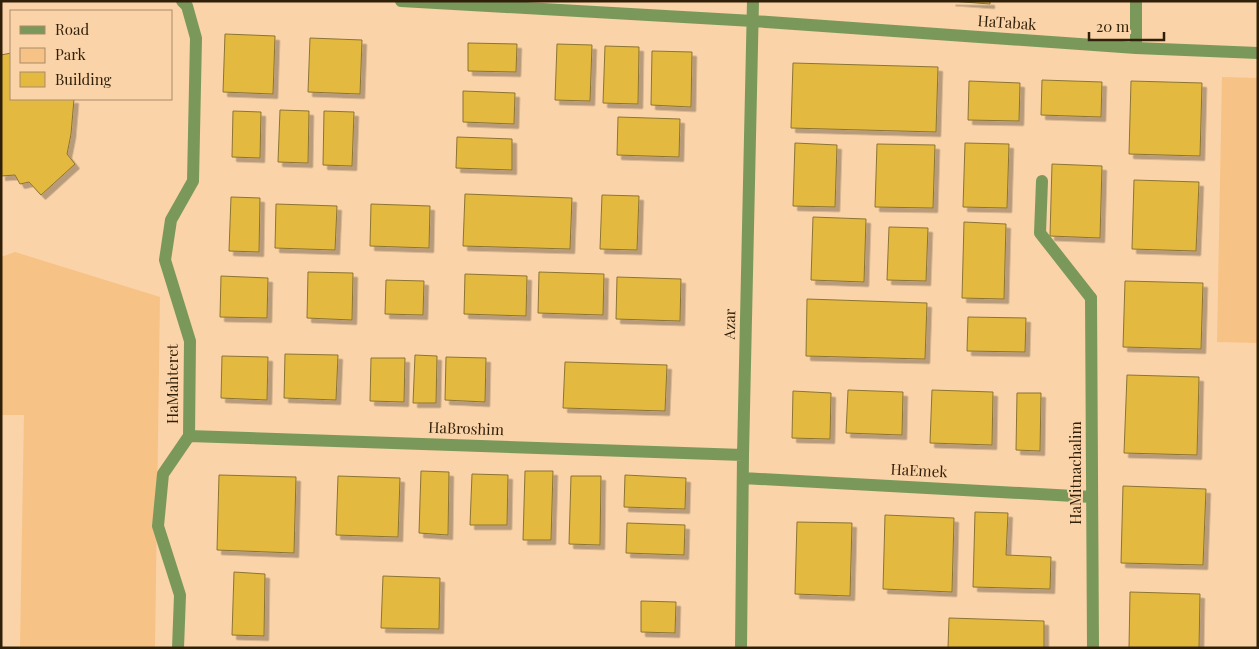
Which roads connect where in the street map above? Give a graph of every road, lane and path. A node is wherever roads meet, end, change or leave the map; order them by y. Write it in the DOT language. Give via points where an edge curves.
graph roads {
  1 [pos="182,1"];
  2 [pos="401,1"];
  3 [pos="753,1"];
  4 [pos="1136,1"];
  5 [pos="753,22"];
  6 [pos="1136,48"];
  7 [pos="1258,53"];
  8 [pos="1042,181"];
  9 [pos="189,436"];
  10 [pos="742,455"];
  11 [pos="743,478"];
  12 [pos="1092,497"];
  13 [pos="178,648"];
  14 [pos="741,648"];
  15 [pos="1093,648"];
  1 -- 9 [label="street, HaMahteret" via="187,6 196,38 193,181 171,220 165,260 190,341"];
  2 -- 5 [label="street, HaTabak"];
  3 -- 5 [label="street, Azar"];
  4 -- 6 [label="street"];
  5 -- 6 [label="street, HaTabak"];
  5 -- 10 [label="street, Azar"];
  6 -- 7 [label="street, HaTabak"];
  8 -- 12 [label="street, HaMitnachalim" via="1040,233 1091,298"];
  9 -- 10 [label="street, HaBroshim"];
  9 -- 13 [label="street, HaMahteret" via="163,474 158,526 180,595"];
  10 -- 11 [label="street, Azar"];
  11 -- 12 [label="street, HaEmek"];
  11 -- 14 [label="street, Azar"];
  12 -- 15 [label="street, HaMitnachalim"];
}
